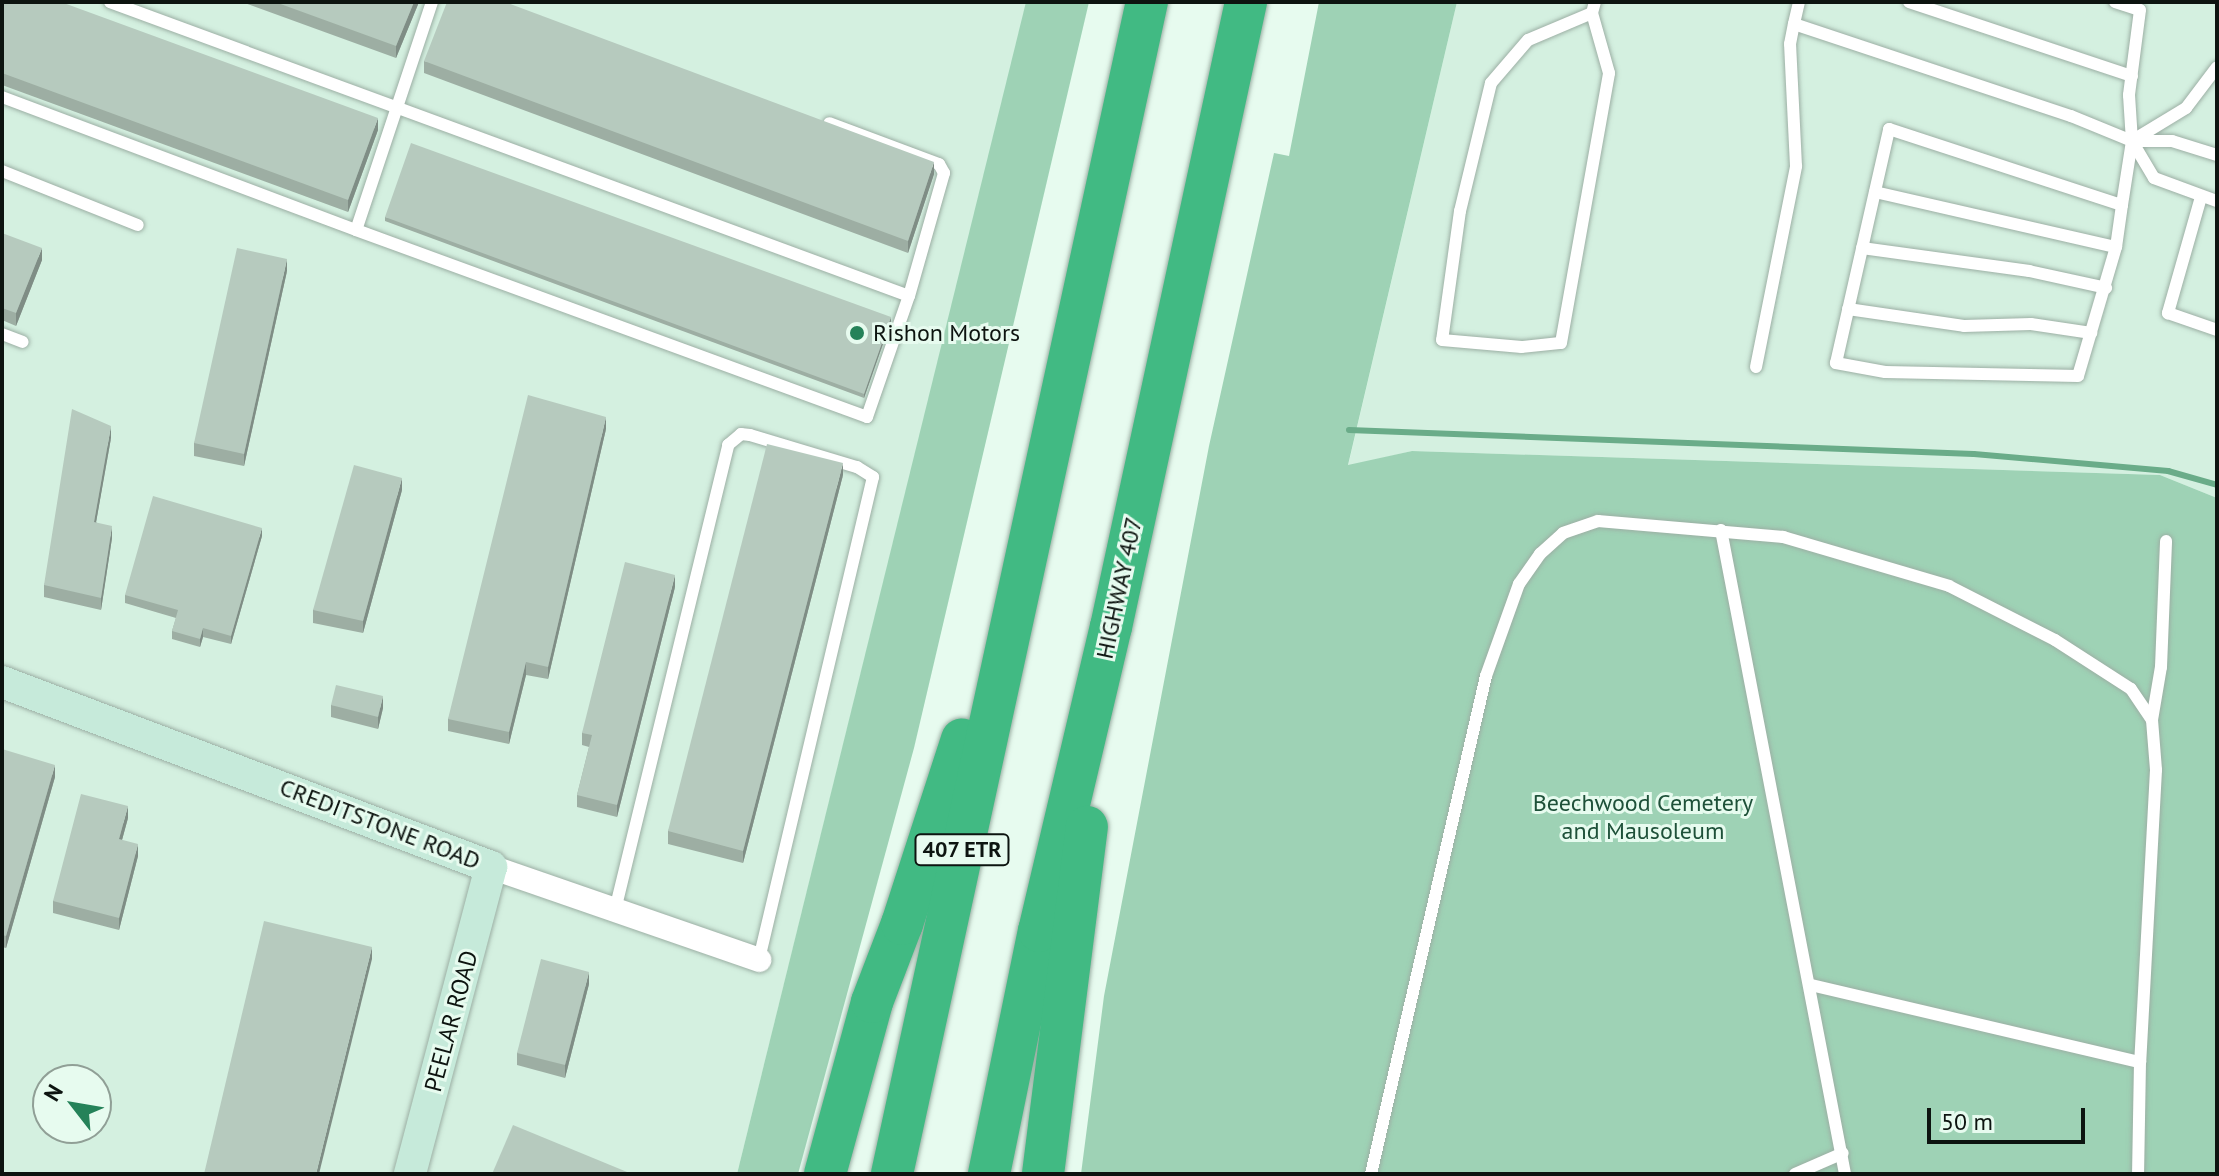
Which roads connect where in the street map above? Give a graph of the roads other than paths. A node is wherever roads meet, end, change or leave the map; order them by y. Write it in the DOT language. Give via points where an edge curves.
graph roads {
  1 [pos="110,2"];
  2 [pos="432,2"];
  3 [pos="1147,2"];
  4 [pos="1246,2"];
  5 [pos="1799,2"];
  6 [pos="1909,2"];
  7 [pos="2115,2"];
  8 [pos="1593,7"];
  9 [pos="1794,24"];
  10 [pos="2217,67"];
  11 [pos="2132,76"];
  12 [pos="2,97"];
  13 [pos="395,107"];
  14 [pos="818,119"];
  15 [pos="2132,141"];
  16 [pos="2217,155"];
  17 [pos="2,171"];
  18 [pos="1875,192"];
  19 [pos="2201,197"];
  20 [pos="2217,201"];
  21 [pos="2122,205"];
  22 [pos="138,225"];
  23 [pos="356,230"];
  24 [pos="2116,247"];
  25 [pos="1862,248"];
  26 [pos="2106,288"];
  27 [pos="909,296"];
  28 [pos="1848,309"];
  29 [pos="2217,330"];
  30 [pos="2091,333"];
  31 [pos="2,334"];
  32 [pos="23,342"];
  33 [pos="1756,367"];
  34 [pos="1033,525"];
  35 [pos="1721,530"];
  36 [pos="2166,541"];
  37 [pos="1111,627"];
  38 [pos="2,682"];
  39 [pos="2152,720"];
  40 [pos="491,867"];
  41 [pos="615,910"];
  42 [pos="759,960"];
  43 [pos="1811,985"];
  44 [pos="2140,1062"];
  45 [pos="1843,1153"];
  46 [pos="410,1174"];
  47 [pos="825,1174"];
  48 [pos="892,1174"];
  49 [pos="989,1174"];
  50 [pos="1043,1174"];
  51 [pos="1371,1174"];
  52 [pos="1795,1174"];
  53 [pos="1845,1174"];
  54 [pos="2138,1174"];
  1 -- 13 [label="lane"];
  2 -- 13 [label="lane"];
  3 -- 34 [label="highway, 407 ETR"];
  4 -- 37 [label="highway, HIGHWAY 407"];
  5 -- 9 [label="lane"];
  6 -- 11 [label="lane"];
  7 -- 11 [label="lane" via="2140,10"];
  8 -- 8 [label="lane" via="1528,40 1491,83 1460,211 1442,340 1522,347 1561,343 1609,73"];
  9 -- 15 [label="lane"];
  9 -- 33 [label="lane" via="1790,44 1796,166"];
  10 -- 15 [label="lane" via="2186,108"];
  11 -- 15 [label="lane"];
  12 -- 23 [label="lane"];
  13 -- 23 [label="lane"];
  13 -- 27 [label="lane"];
  14 -- 27 [label="lane" via="939,164 944,173"];
  15 -- 16 [label="lane" via="2172,141"];
  15 -- 19 [label="lane" via="2154,178"];
  15 -- 21 [label="lane"];
  17 -- 22 [label="lane"];
  18 -- 21 [label="lane" via="1889,129"];
  18 -- 24 [label="lane"];
  18 -- 25 [label="lane"];
  19 -- 20 [label="lane"];
  19 -- 29 [label="lane" via="2168,313"];
  21 -- 24 [label="lane"];
  23 -- 27 [label="lane" via="867,417"];
  24 -- 26 [label="lane"];
  25 -- 26 [label="lane" via="2029,271"];
  25 -- 28 [label="lane"];
  26 -- 30 [label="lane"];
  28 -- 30 [label="lane" via="1964,326 2031,324"];
  28 -- 30 [label="lane" via="1836,363 1885,372 2078,376"];
  31 -- 32 [label="lane"];
  34 -- 47 [label="highway" via="872,1002"];
  34 -- 48 [label="highway, 407 ETR"];
  35 -- 39 [label="lane" via="1783,537 1949,586 2055,640 2131,689"];
  35 -- 43 [label="lane"];
  35 -- 51 [label="lane" via="1598,521 1563,533 1519,584 1486,676"];
  36 -- 39 [label="lane" via="2161,667"];
  37 -- 49 [label="highway, HIGHWAY 407" via="1039,931"];
  37 -- 50 [label="highway"];
  38 -- 40 [label="street, CREDITSTONE ROAD"];
  39 -- 44 [label="lane" via="2156,770"];
  40 -- 41 [label="street, CREDITSTONE ROAD"];
  40 -- 46 [label="street, PEELAR ROAD"];
  41 -- 42 [label="street, CREDITSTONE ROAD"];
  41 -- 42 [label="lane" via="728,445 741,434 750,435 857,467 871,473 871,485"];
  43 -- 44 [label="lane"];
  43 -- 45 [label="lane"];
  44 -- 54 [label="lane"];
  45 -- 52 [label="lane"];
  45 -- 53 [label="lane"];
}
